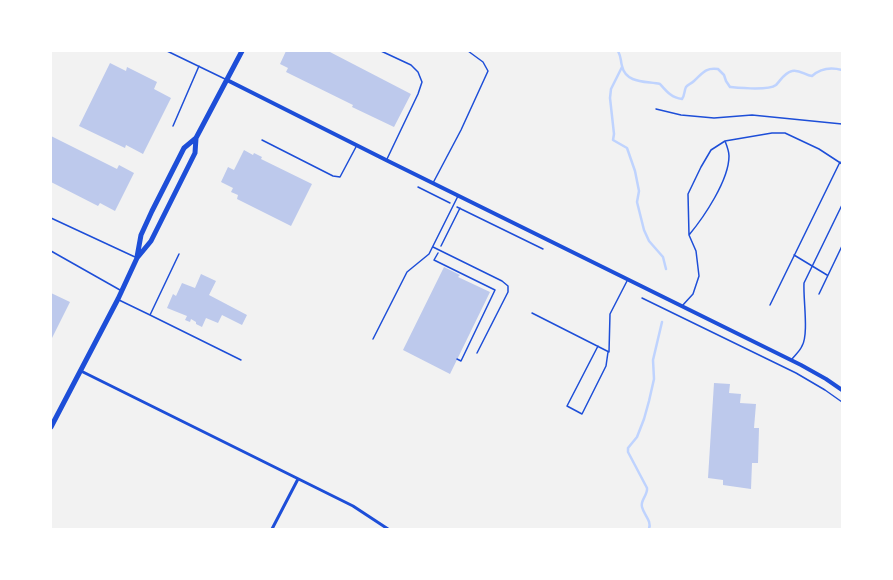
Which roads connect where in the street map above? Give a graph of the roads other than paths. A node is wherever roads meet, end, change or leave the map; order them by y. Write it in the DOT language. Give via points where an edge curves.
graph roads {
  1 [pos="167,51"];
  2 [pos="242,51"];
  3 [pos="381,51"];
  4 [pos="468,51"];
  5 [pos="199,66"];
  6 [pos="227,80"];
  7 [pos="173,126"];
  8 [pos="196,138"];
  9 [pos="262,140"];
  10 [pos="725,141"];
  11 [pos="357,146"];
  12 [pos="386,160"];
  13 [pos="841,163"];
  14 [pos="433,184"];
  15 [pos="458,196"];
  16 [pos="842,205"];
  17 [pos="51,218"];
  18 [pos="689,235"];
  19 [pos="842,246"];
  20 [pos="433,247"];
  21 [pos="51,251"];
  22 [pos="179,254"];
  23 [pos="794,255"];
  24 [pos="137,258"];
  25 [pos="812,266"];
  26 [pos="828,275"];
  27 [pos="628,280"];
  28 [pos="122,291"];
  29 [pos="819,294"];
  30 [pos="118,299"];
  31 [pos="770,305"];
  32 [pos="682,306"];
  33 [pos="532,313"];
  34 [pos="150,315"];
  35 [pos="373,339"];
  36 [pos="598,346"];
  37 [pos="608,352"];
  38 [pos="477,353"];
  39 [pos="241,360"];
  40 [pos="791,360"];
  41 [pos="81,371"];
  42 [pos="842,390"];
  43 [pos="51,427"];
  44 [pos="298,479"];
  45 [pos="272,529"];
  46 [pos="388,529"];
  1 -- 5 [label="lane"];
  2 -- 6 [label="main road"];
  3 -- 12 [label="lane" via="411,65 418,72 422,82"];
  4 -- 14 [label="lane" via="483,62 488,71"];
  5 -- 6 [label="lane"];
  5 -- 7 [label="lane"];
  6 -- 8 [label="main road"];
  6 -- 11 [label="street"];
  8 -- 24 [label="main road" via="195,153 151,241"];
  8 -- 24 [label="main road" via="184,148 152,211 141,235"];
  9 -- 11 [label="lane" via="340,178"];
  10 -- 13 [label="lane" via="785,133"];
  10 -- 18 [label="lane" via="730,155 726,176 700,222"];
  10 -- 18 [label="lane" via="711,150 688,194"];
  11 -- 12 [label="street"];
  12 -- 14 [label="street"];
  13 -- 23 [label="lane"];
  14 -- 15 [label="street"];
  15 -- 20 [label="lane"];
  15 -- 27 [label="street"];
  16 -- 25 [label="lane"];
  17 -- 24 [label="lane"];
  18 -- 32 [label="lane" via="696,251 699,276 693,294"];
  19 -- 26 [label="lane"];
  20 -- 35 [label="lane" via="429,254 407,272"];
  20 -- 38 [label="lane" via="508,286 508,292"];
  21 -- 28 [label="lane"];
  22 -- 34 [label="lane"];
  23 -- 25 [label="lane"];
  23 -- 31 [label="lane"];
  24 -- 28 [label="main road"];
  25 -- 26 [label="lane"];
  25 -- 40 [label="lane" via="804,283 803,346"];
  26 -- 29 [label="lane"];
  27 -- 32 [label="street"];
  27 -- 37 [label="lane" via="610,314"];
  28 -- 30 [label="main road"];
  30 -- 34 [label="lane"];
  30 -- 41 [label="main road"];
  32 -- 40 [label="street"];
  33 -- 36 [label="lane"];
  34 -- 39 [label="lane"];
  36 -- 37 [label="lane"];
  36 -- 37 [label="lane" via="567,406 582,414 606,366"];
  40 -- 42 [label="street" via="826,378"];
  41 -- 43 [label="main road"];
  41 -- 44 [label="street"];
  44 -- 45 [label="street"];
  44 -- 46 [label="street" via="353,506"];
}
